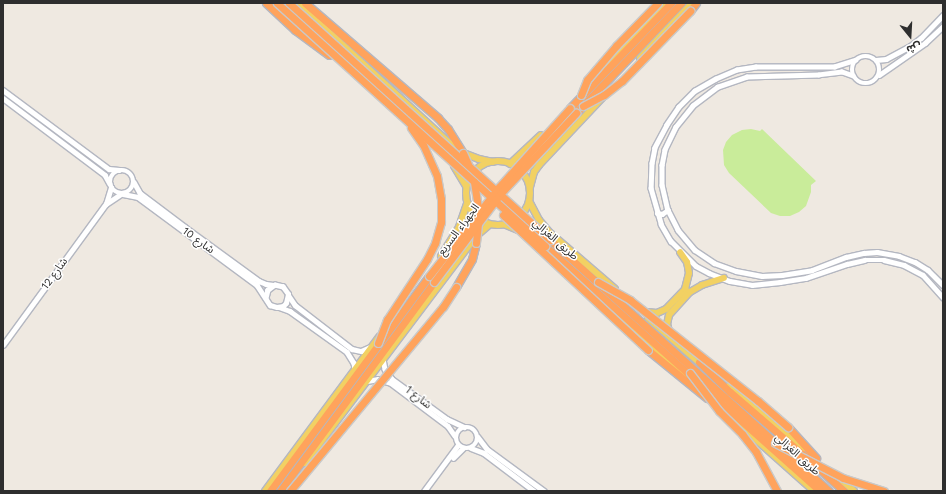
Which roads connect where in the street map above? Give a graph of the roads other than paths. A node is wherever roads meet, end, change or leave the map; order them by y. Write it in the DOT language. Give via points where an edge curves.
graph roads {
  1 [pos="266,3"];
  2 [pos="273,3"];
  3 [pos="277,3"];
  4 [pos="289,3"];
  5 [pos="297,3"];
  6 [pos="305,3"];
  7 [pos="658,3"];
  8 [pos="662,3"];
  9 [pos="671,3"];
  10 [pos="682,3"];
  11 [pos="692,3"];
  12 [pos="696,3"];
  13 [pos="943,15"];
  14 [pos="943,26"];
  15 [pos="930,28"];
  16 [pos="935,33"];
  17 [pos="921,38"];
  18 [pos="925,43"];
  19 [pos="329,55"];
  20 [pos="856,60"];
  21 [pos="876,60"];
  22 [pos="879,75"];
  23 [pos="853,76"];
  24 [pos="3,90"];
  25 [pos="581,95"];
  26 [pos="3,98"];
  27 [pos="583,106"];
  28 [pos="401,115"];
  29 [pos="667,124"];
  30 [pos="675,130"];
  31 [pos="493,162"];
  32 [pos="510,164"];
  33 [pos="119,170"];
  34 [pos="134,182"];
  35 [pos="477,185"];
  36 [pos="110,186"];
  37 [pos="466,186"];
  38 [pos="530,187"];
  39 [pos="122,194"];
  40 [pos="530,201"];
  41 [pos="106,204"];
  42 [pos="467,204"];
  43 [pos="668,210"];
  44 [pos="657,213"];
  45 [pos="489,225"];
  46 [pos="506,225"];
  47 [pos="184,229"];
  48 [pos="680,252"];
  49 [pos="754,274"];
  50 [pos="782,275"];
  51 [pos="724,278"];
  52 [pos="598,282"];
  53 [pos="780,282"];
  54 [pos="275,285"];
  55 [pos="752,285"];
  56 [pos="943,285"];
  57 [pos="288,294"];
  58 [pos="943,297"];
  59 [pos="266,298"];
  60 [pos="279,307"];
  61 [pos="637,308"];
  62 [pos="676,343"];
  63 [pos="3,345"];
  64 [pos="375,345"];
  65 [pos="383,359"];
  66 [pos="699,362"];
  67 [pos="355,369"];
  68 [pos="690,373"];
  69 [pos="367,381"];
  70 [pos="734,419"];
  71 [pos="464,427"];
  72 [pos="456,436"];
  73 [pos="478,437"];
  74 [pos="776,443"];
  75 [pos="458,445"];
  76 [pos="463,448"];
  77 [pos="471,448"];
  78 [pos="816,458"];
  79 [pos="264,491"];
  80 [pos="270,491"];
  81 [pos="280,491"];
  82 [pos="284,491"];
  83 [pos="290,491"];
  84 [pos="424,491"];
  85 [pos="428,491"];
  86 [pos="534,491"];
  87 [pos="544,491"];
  88 [pos="777,491"];
  89 [pos="814,491"];
  90 [pos="820,491"];
  91 [pos="829,491"];
  92 [pos="844,491"];
  93 [pos="854,491"];
  94 [pos="884,491"];
  1 -- 19 [label="highway" via="295,30"];
  2 -- 19 [label="main road"];
  3 -- 28 [label="highway, طريق الغزالي, bridge"];
  4 -- 52 [label="highway, طريق الغزالي, bridge"];
  5 -- 31 [label="main road" via="458,151"];
  6 -- 83 [label="highway, bridge" via="448,129 469,166 477,195 479,224 472,259 443,307"];
  7 -- 25 [label="highway, bridge" via="589,77"];
  8 -- 32 [label="main road" via="538,138"];
  9 -- 25 [label="highway, الجهراء السريع"];
  10 -- 27 [label="highway, الجهراء السريع"];
  11 -- 38 [label="main road" via="542,161 534,172"];
  12 -- 27 [label="highway, bridge" via="616,86"];
  13 -- 15 [label="street"];
  14 -- 16 [label="street"];
  15 -- 16 [label="street"];
  15 -- 17 [label="street"];
  16 -- 18 [label="street"];
  17 -- 18 [label="street"];
  17 -- 21 [label="street" via="893,56"];
  18 -- 22 [label="street"];
  19 -- 37 [label="main road" via="455,168"];
  20 -- 21 [label="street" via="866,56"];
  20 -- 23 [label="street" via="852,70"];
  20 -- 29 [label="street" via="835,67 756,67 737,70 695,91"];
  21 -- 22 [label="street"];
  22 -- 23 [label="street" via="873,82 866,84 860,83"];
  23 -- 30 [label="street" via="842,72 747,77 718,86 693,106"];
  24 -- 33 [label="street" via="109,169"];
  25 -- 64 [label="highway, الجهراء السريع, bridge" via="485,204"];
  26 -- 36 [label="street" via="105,175"];
  27 -- 81 [label="highway, الجهراء السريع, bridge" via="530,160 488,210"];
  28 -- 35 [label="highway, طريق الغزالي, bridge"];
  28 -- 64 [label="highway, bridge" via="431,160 438,181 442,211 435,244 387,320"];
  29 -- 30 [label="street"];
  29 -- 44 [label="street" via="655,148 652,163 651,188"];
  30 -- 43 [label="street" via="665,150 662,165 662,185"];
  31 -- 32 [label="main road"];
  31 -- 37 [label="main road" via="476,170"];
  32 -- 38 [label="main road" via="522,171"];
  33 -- 34 [label="street" via="130,173"];
  33 -- 36 [label="street" via="111,177"];
  34 -- 39 [label="street" via="132,188"];
  34 -- 47 [label="street, شارع 10" via="140,194"];
  35 -- 68 [label="highway, طريق الغزالي, bridge"];
  35 -- 70 [label="highway, bridge" via="485,197 547,257 648,350"];
  36 -- 39 [label="street"];
  36 -- 41 [label="street, شارع 12"];
  37 -- 42 [label="main road"];
  38 -- 40 [label="main road"];
  39 -- 41 [label="street, شارع 12"];
  39 -- 47 [label="street, شارع 10" via="138,197"];
  40 -- 46 [label="main road" via="518,218"];
  40 -- 61 [label="main road, طريق الغزالي" via="539,220 549,232"];
  41 -- 63 [label="street, شارع 12"];
  42 -- 45 [label="main road" via="473,215"];
  42 -- 64 [label="main road, الجهراء السريع" via="459,227 445,250"];
  43 -- 44 [label="street" via="662,214"];
  43 -- 49 [label="street" via="678,230 695,250 714,263"];
  44 -- 48 [label="street" via="665,233"];
  45 -- 46 [label="main road"];
  45 -- 65 [label="main road, الجهراء السريع" via="475,237"];
  46 -- 70 [label="main road, طريق الغزالي" via="528,236"];
  47 -- 54 [label="street, شارع 10" via="258,281"];
  47 -- 59 [label="street, شارع 10" via="257,285"];
  48 -- 51 [label="street" via="696,266"];
  48 -- 61 [label="main road" via="687,262 689,272 685,288 666,309 657,313 648,313"];
  49 -- 50 [label="street"];
  49 -- 55 [label="street" via="756,282"];
  50 -- 53 [label="street"];
  50 -- 56 [label="street" via="812,270 846,257 877,252 915,262 928,270"];
  51 -- 55 [label="street"];
  51 -- 62 [label="main road" via="690,292 669,315 667,324"];
  52 -- 74 [label="highway, طريق الغزالي, bridge"];
  52 -- 78 [label="highway, bridge" via="630,300 758,401 788,427"];
  53 -- 55 [label="street"];
  53 -- 58 [label="street" via="806,278 865,260 884,260 904,265 922,275"];
  54 -- 57 [label="street" via="283,287"];
  54 -- 59 [label="street" via="268,290"];
  57 -- 60 [label="street" via="286,303"];
  57 -- 64 [label="street" via="294,305 352,349 361,351"];
  59 -- 60 [label="street" via="270,305"];
  60 -- 67 [label="street" via="290,311 347,352"];
  61 -- 62 [label="main road, طريق الغزالي"];
  62 -- 66 [label="main road, طريق الغزالي"];
  64 -- 67 [label="main road, الجهراء السريع"];
  64 -- 80 [label="highway, الجهراء السريع"];
  65 -- 69 [label="main road, الجهراء السريع"];
  65 -- 71 [label="street, شارع 1" via="385,369 392,379 447,420"];
  66 -- 78 [label="main road, طريق الغزالي"];
  66 -- 92 [label="highway"];
  67 -- 79 [label="main road, الجهراء السريع"];
  68 -- 88 [label="highway, bridge" via="718,411 756,452"];
  68 -- 90 [label="highway, طريق الغزالي, bridge"];
  69 -- 72 [label="street, شارع 1" via="378,379 391,383 448,426"];
  69 -- 82 [label="main road, الجهراء السريع"];
  70 -- 89 [label="main road, طريق الغزالي"];
  71 -- 72 [label="street" via="460,428"];
  71 -- 73 [label="street" via="472,428"];
  72 -- 75 [label="street"];
  73 -- 77 [label="street" via="476,444"];
  73 -- 87 [label="street" via="487,449"];
  74 -- 91 [label="highway, طريق الغزالي, bridge"];
  74 -- 94 [label="highway, bridge" via="843,478"];
  75 -- 76 [label="street"];
  75 -- 84 [label="street"];
  76 -- 77 [label="street"];
  76 -- 85 [label="street" via="455,454"];
  77 -- 86 [label="street" via="484,453"];
  78 -- 93 [label="main road, طريق الغزالي"];
}
